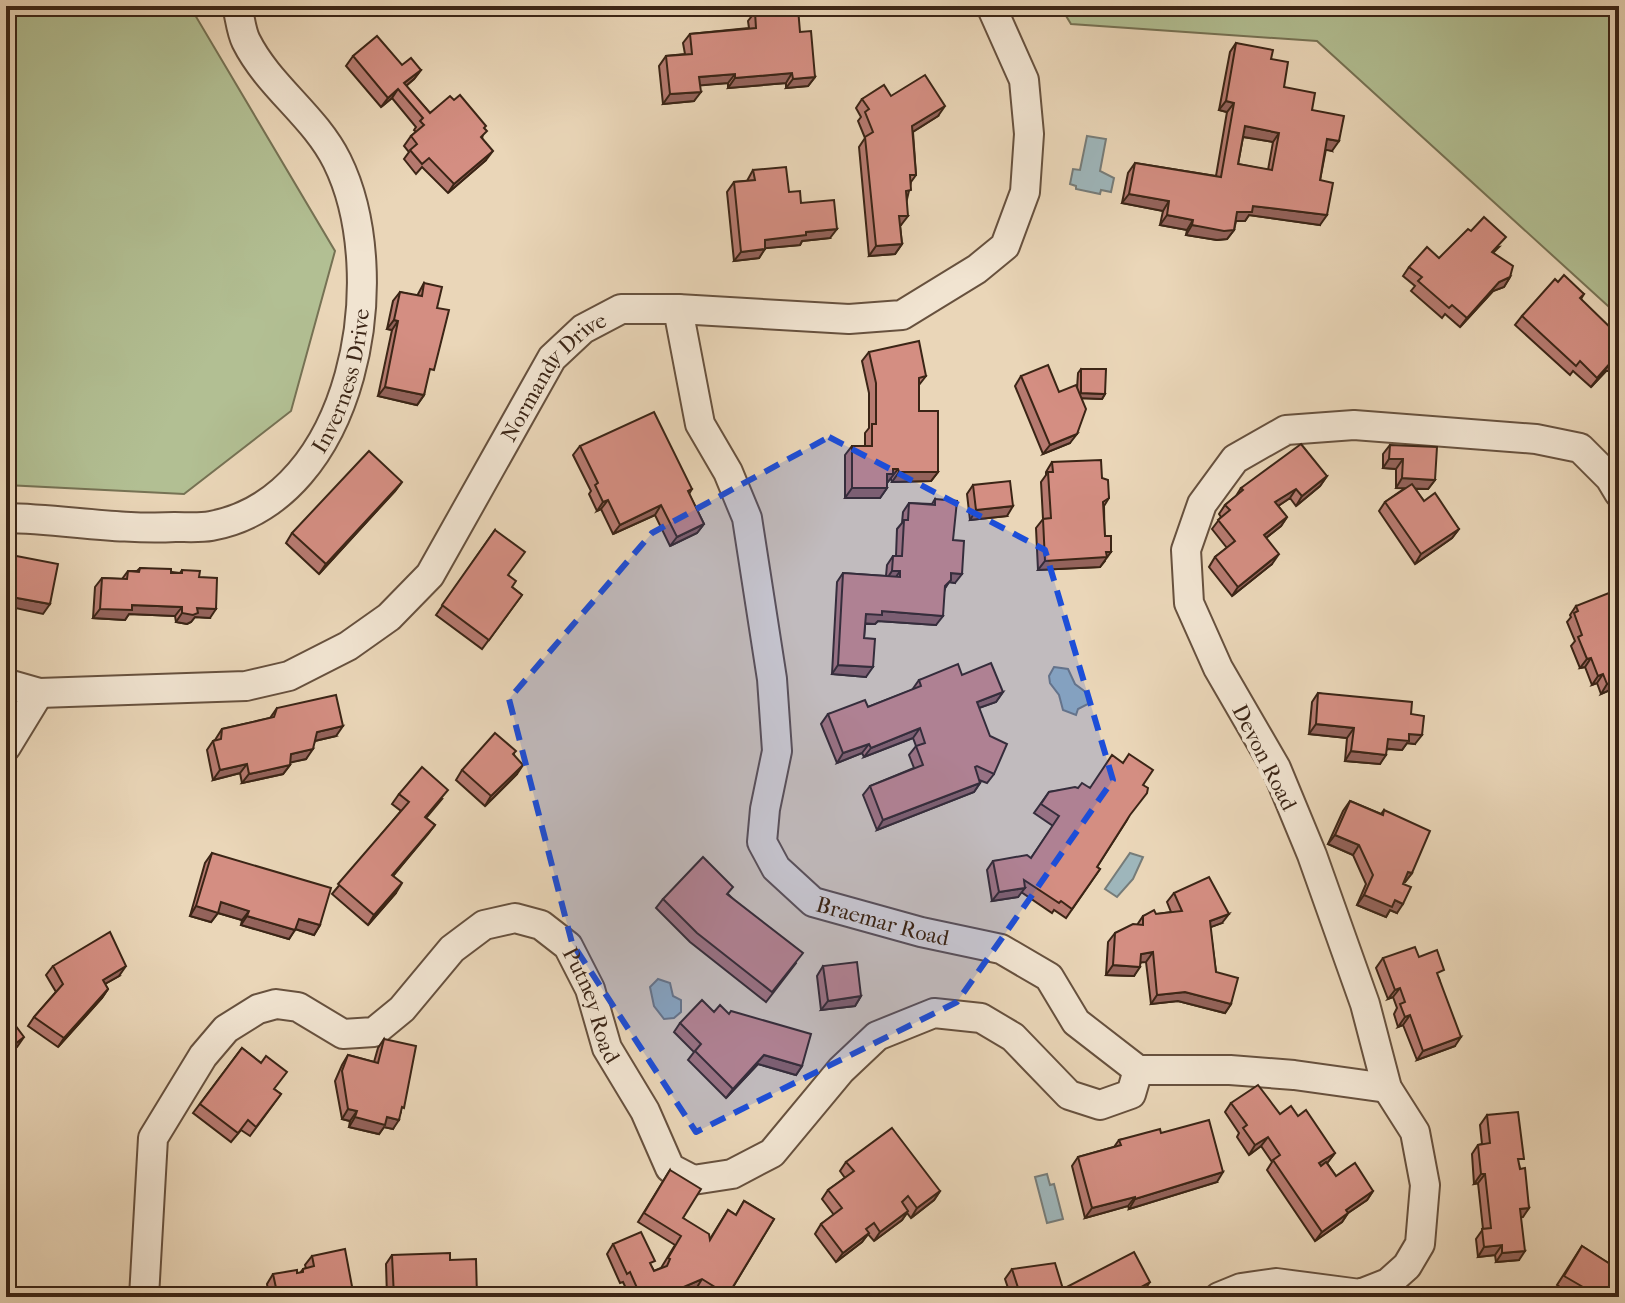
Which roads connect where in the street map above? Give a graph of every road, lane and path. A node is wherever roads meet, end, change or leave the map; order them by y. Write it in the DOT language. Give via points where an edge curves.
graph roads {
  1 [pos="237,6"];
  2 [pos="991,6"];
  3 [pos="678,309"];
  4 [pos="1619,493"];
  5 [pos="6,518"];
  6 [pos="6,686"];
  7 [pos="39,693"];
  8 [pos="6,747"];
  9 [pos="1138,1070"];
  10 [pos="1387,1088"];
  11 [pos="144,1297"];
  12 [pos="1219,1297"];
  1 -- 5 [label="street, Inverness Drive" via="244,39 274,82 313,123 351,195 361,260 359,318 348,387 328,433 281,492 249,514 210,526 151,528"];
  2 -- 3 [label="street, Normandy Drive" via="1024,80 1029,134 1025,192 1005,246 902,315 849,319"];
  3 -- 7 [label="street, Normandy Drive" via="621,309 583,329 552,358 430,575 389,617 348,646 289,676 246,686"];
  3 -- 9 [label="street, Braemar Road" via="700,424 747,518 772,679 777,751 762,842 776,868 813,902 1001,949 1049,977 1076,1022"];
  4 -- 10 [label="street, Devon Road" via="1580,448 1536,439 1354,425 1286,430 1235,459 1202,504 1186,550 1189,603 1218,668 1276,768 1312,855 1365,1004"];
  6 -- 7 [label="street"];
  7 -- 8 [label="street"];
  9 -- 10 [label="street" via="1230,1070"];
  9 -- 11 [label="street, Putney Road" via="1131,1094 1100,1105 1069,1095 1013,1037 981,1018 934,1013 877,1036 841,1070 772,1153 732,1174 693,1180 670,1168 645,1111 607,1048 590,989 568,946 541,925 515,918 484,925 452,949 402,1009 374,1032 343,1034 298,1007 276,1004 226,1029 203,1056 153,1138"];
  10 -- 12 [label="street, Devon Road" via="1415,1132 1425,1185 1420,1244 1407,1266 1388,1283 1360,1294 1276,1283"];
}
